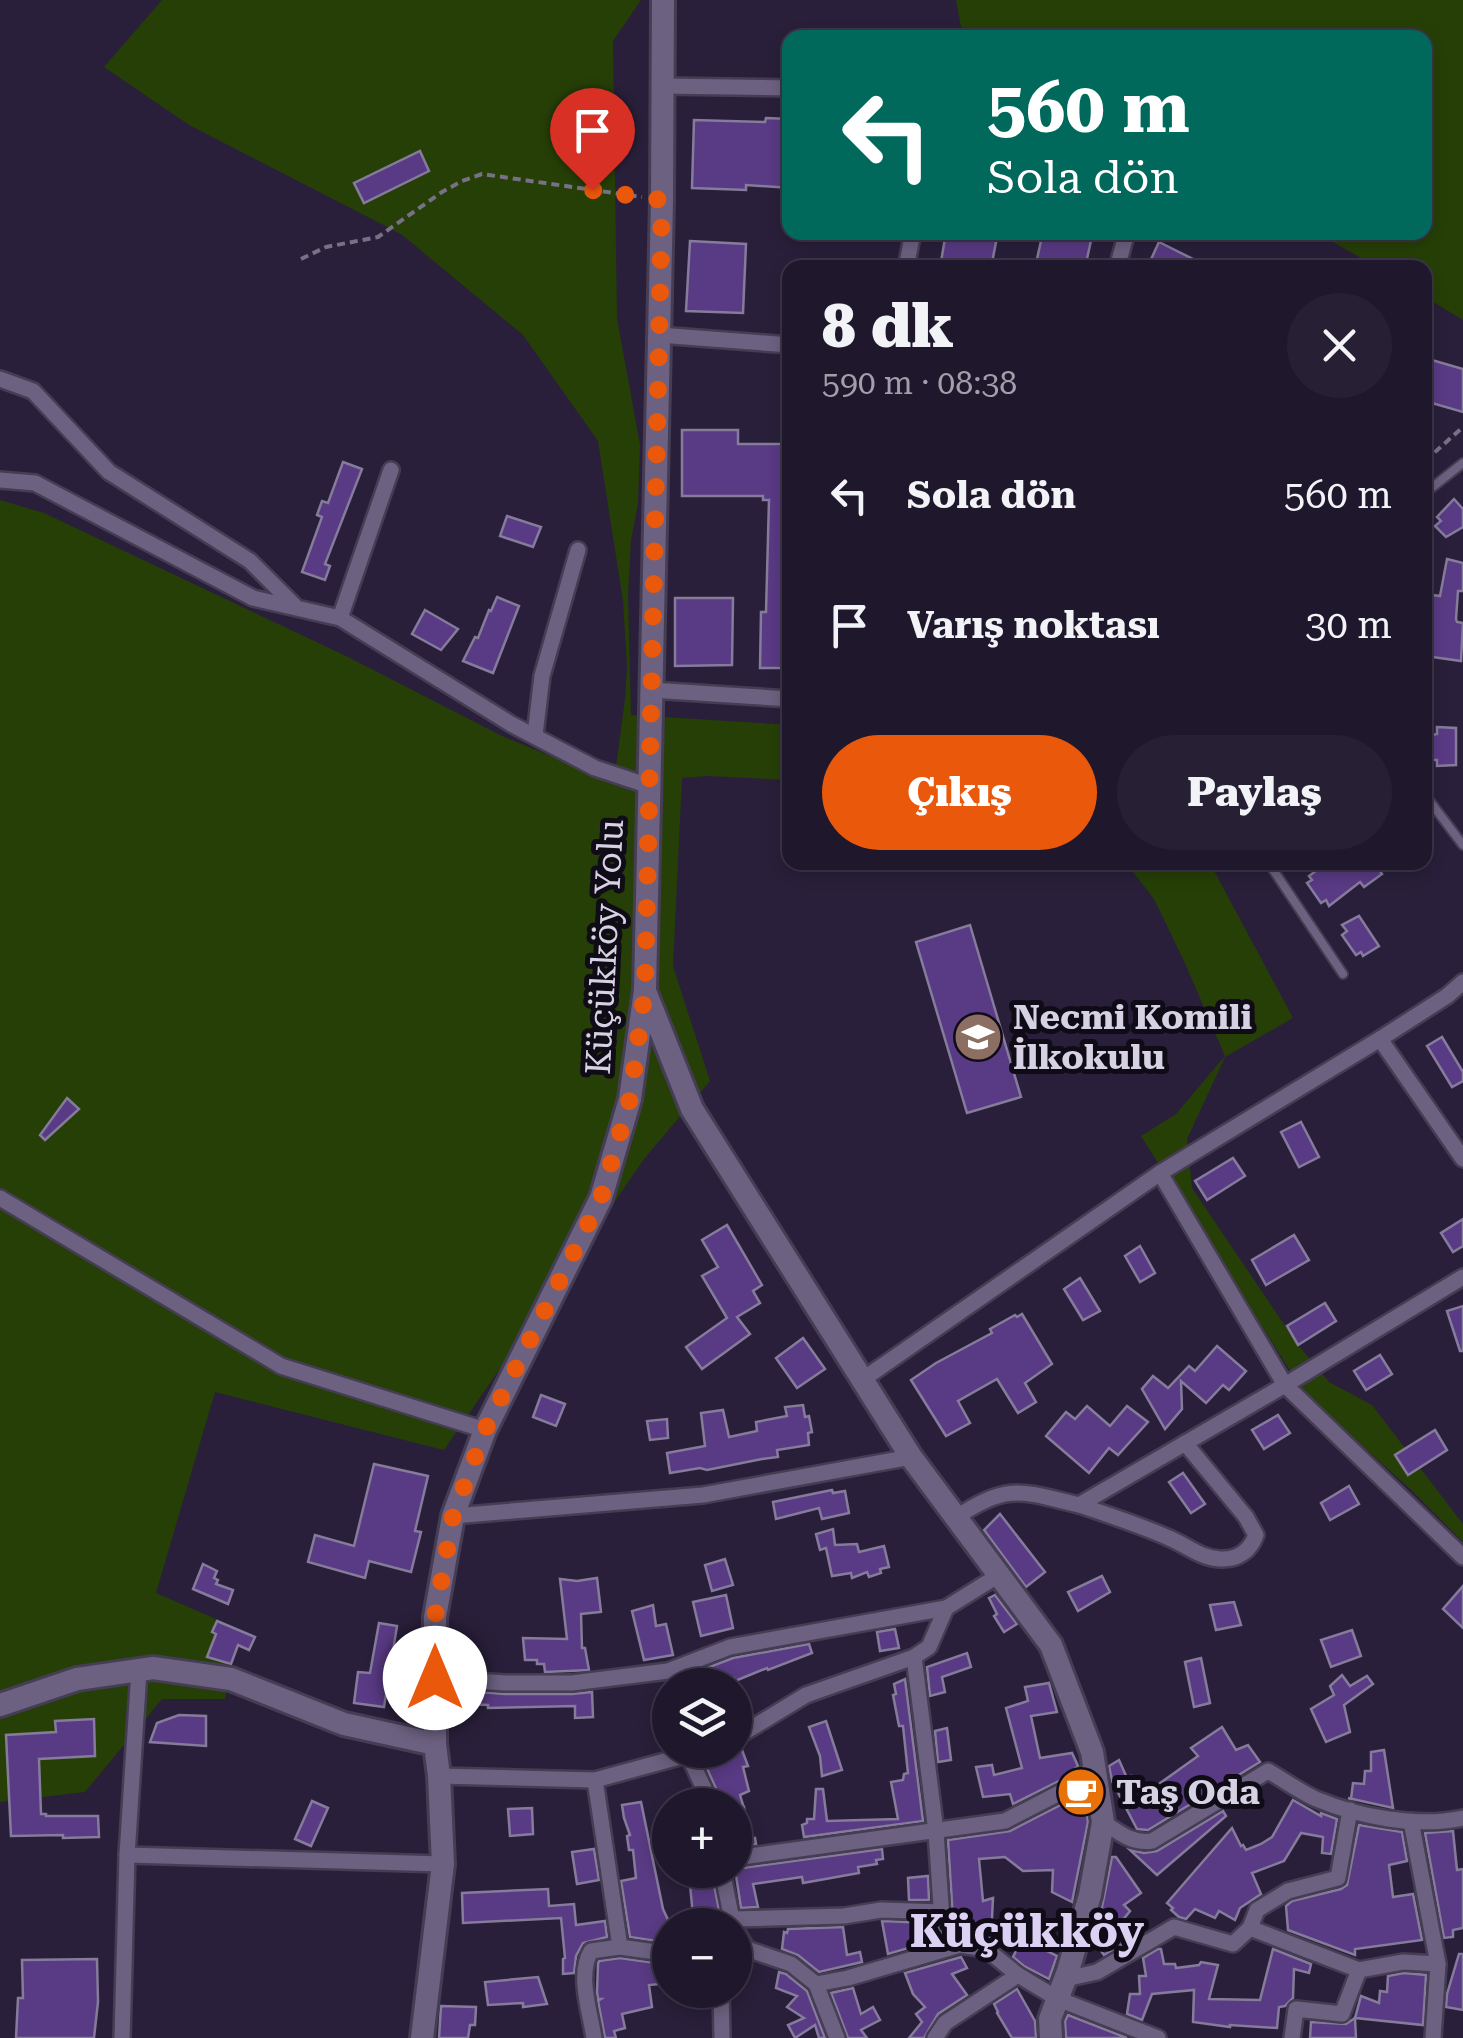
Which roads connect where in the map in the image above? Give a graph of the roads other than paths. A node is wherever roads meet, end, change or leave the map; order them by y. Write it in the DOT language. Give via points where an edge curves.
graph roads {
  1 [pos="663,0"];
  2 [pos="663,86"];
  3 [pos="782,88"];
  4 [pos="659,335"];
  5 [pos="782,343"];
  6 [pos="0,380"];
  7 [pos="1463,463"];
  8 [pos="391,470"];
  9 [pos="0,480"];
  10 [pos="1432,487"];
  11 [pos="578,550"];
  12 [pos="297,608"];
  13 [pos="340,618"];
  14 [pos="651,690"];
  15 [pos="782,698"];
  16 [pos="535,735"];
  17 [pos="649,786"];
  18 [pos="1432,803"];
  19 [pos="1463,845"];
  20 [pos="1273,870"];
  21 [pos="1343,974"];
  22 [pos="1463,982"];
  23 [pos="645,990"];
  24 [pos="1380,1040"];
  25 [pos="1463,1159"];
  26 [pos="1160,1173"];
  27 [pos="0,1198"];
  28 [pos="1463,1277"];
  29 [pos="862,1380"];
  30 [pos="1286,1385"];
  31 [pos="485,1430"];
  32 [pos="1184,1443"];
  33 [pos="911,1458"];
  34 [pos="1079,1505"];
  35 [pos="453,1516"];
  36 [pos="957,1517"];
  37 [pos="1463,1557"];
  38 [pos="998,1575"];
  39 [pos="946,1608"];
  40 [pos="914,1657"];
  41 [pos="690,1668"];
  42 [pos="139,1670"];
  43 [pos="435,1678"];
  44 [pos="652,1679"];
  45 [pos="0,1705"];
  46 [pos="752,1728"];
  47 [pos="434,1744"];
  48 [pos="652,1763"];
  49 [pos="1094,1766"];
  50 [pos="439,1776"];
  51 [pos="595,1780"];
  52 [pos="1350,1810"];
  53 [pos="1463,1818"];
  54 [pos="1411,1821"];
  55 [pos="1104,1822"];
  56 [pos="936,1832"];
  57 [pos="128,1855"];
  58 [pos="752,1856"];
  59 [pos="443,1864"];
  60 [pos="942,1912"];
  61 [pos="1250,1928"];
  62 [pos="752,1929"];
  63 [pos="620,1946"];
  64 [pos="944,1949"];
  65 [pos="752,1950"];
  66 [pos="652,1951"];
  67 [pos="1438,1964"];
  68 [pos="1359,1970"];
  69 [pos="1018,1974"];
  70 [pos="816,1984"];
  71 [pos="1062,1989"];
  72 [pos="722,2008"];
  73 [pos="122,2038"];
  74 [pos="422,2038"];
  75 [pos="594,2038"];
  76 [pos="722,2038"];
  77 [pos="836,2038"];
  78 [pos="934,2038"];
  79 [pos="1050,2038"];
  80 [pos="1158,2038"];
  81 [pos="1292,2038"];
  82 [pos="1433,2038"];
  1 -- 2 [label="main road, Küçükköy Yolu"];
  2 -- 3 [label="street"];
  2 -- 4 [label="main road, Küçükköy Yolu"];
  4 -- 5 [label="street"];
  4 -- 14 [label="main road, Küçükköy Yolu"];
  6 -- 12 [label="street" via="33,391 109,472 250,562"];
  7 -- 10 [label="lane"];
  8 -- 13 [label="street"];
  9 -- 12 [label="street" via="34,483 253,598"];
  11 -- 16 [label="street" via="542,676"];
  12 -- 13 [label="street"];
  13 -- 16 [label="street"];
  14 -- 15 [label="street"];
  14 -- 17 [label="main road, Küçükköy Yolu"];
  16 -- 17 [label="street" via="595,768"];
  17 -- 23 [label="main road, Küçükköy Yolu"];
  18 -- 19 [label="lane"];
  20 -- 21 [label="lane"];
  22 -- 24 [label="street"];
  23 -- 29 [label="main road" via="692,1109"];
  23 -- 31 [label="main road, Küçükköy Yolu" via="630,1099 601,1198"];
  24 -- 25 [label="street"];
  24 -- 26 [label="street"];
  26 -- 29 [label="street"];
  26 -- 30 [label="street"];
  27 -- 31 [label="street" via="281,1366"];
  28 -- 30 [label="street"];
  29 -- 33 [label="main road"];
  30 -- 32 [label="street"];
  30 -- 37 [label="street"];
  31 -- 35 [label="main road, Küçükköy Yolu"];
  32 -- 34 [label="street"];
  32 -- 34 [label="street" via="1256,1535 1242,1555 1204,1556"];
  33 -- 35 [label="street" via="703,1495"];
  33 -- 36 [label="main road"];
  34 -- 36 [label="street" via="1018,1491 982,1500"];
  35 -- 43 [label="main road, Küçükköy Yolu" via="435,1617"];
  36 -- 38 [label="main road"];
  38 -- 39 [label="street"];
  38 -- 49 [label="main road" via="1051,1646"];
  39 -- 40 [label="street" via="929,1647"];
  39 -- 41 [label="street" via="730,1648"];
  40 -- 46 [label="street" via="806,1695"];
  40 -- 56 [label="street"];
  42 -- 45 [label="main road" via="77,1679"];
  42 -- 47 [label="main road" via="231,1678 344,1724"];
  42 -- 57 [label="street"];
  43 -- 44 [label="street"];
  43 -- 47 [label="main road, Küçükköy Yolu"];
  47 -- 50 [label="main road, Küçükköy Yolu"];
  48 -- 51 [label="street"];
  49 -- 55 [label="main road"];
  49 -- 56 [label="street" via="1071,1787 1005,1821"];
  50 -- 51 [label="street"];
  50 -- 59 [label="main road, Küçükköy Yolu"];
  51 -- 63 [label="street"];
  52 -- 54 [label="street"];
  52 -- 55 [label="street" via="1268,1771 1152,1841 1139,1843"];
  52 -- 61 [label="street" via="1338,1878 1288,1891 1257,1910"];
  53 -- 54 [label="street"];
  54 -- 67 [label="street"];
  55 -- 71 [label="main road"];
  56 -- 58 [label="street"];
  56 -- 60 [label="street"];
  57 -- 59 [label="street"];
  57 -- 73 [label="street"];
  59 -- 74 [label="main road, Küçükköy Yolu"];
  60 -- 62 [label="street" via="881,1910"];
  60 -- 64 [label="street"];
  61 -- 68 [label="street"];
  61 -- 71 [label="street" via="1233,1944 1174,1928"];
  63 -- 66 [label="street"];
  63 -- 75 [label="street" via="591,1950 585,1962"];
  64 -- 69 [label="street" via="986,1949"];
  64 -- 70 [label="street"];
  65 -- 70 [label="street" via="790,1964"];
  67 -- 68 [label="street"];
  67 -- 82 [label="street"];
  68 -- 81 [label="street" via="1342,2014 1296,2009"];
  69 -- 71 [label="street"];
  69 -- 78 [label="street" via="945,2023"];
  70 -- 77 [label="street"];
  71 -- 79 [label="main road"];
  71 -- 80 [label="street"];
  72 -- 76 [label="street"];
}
